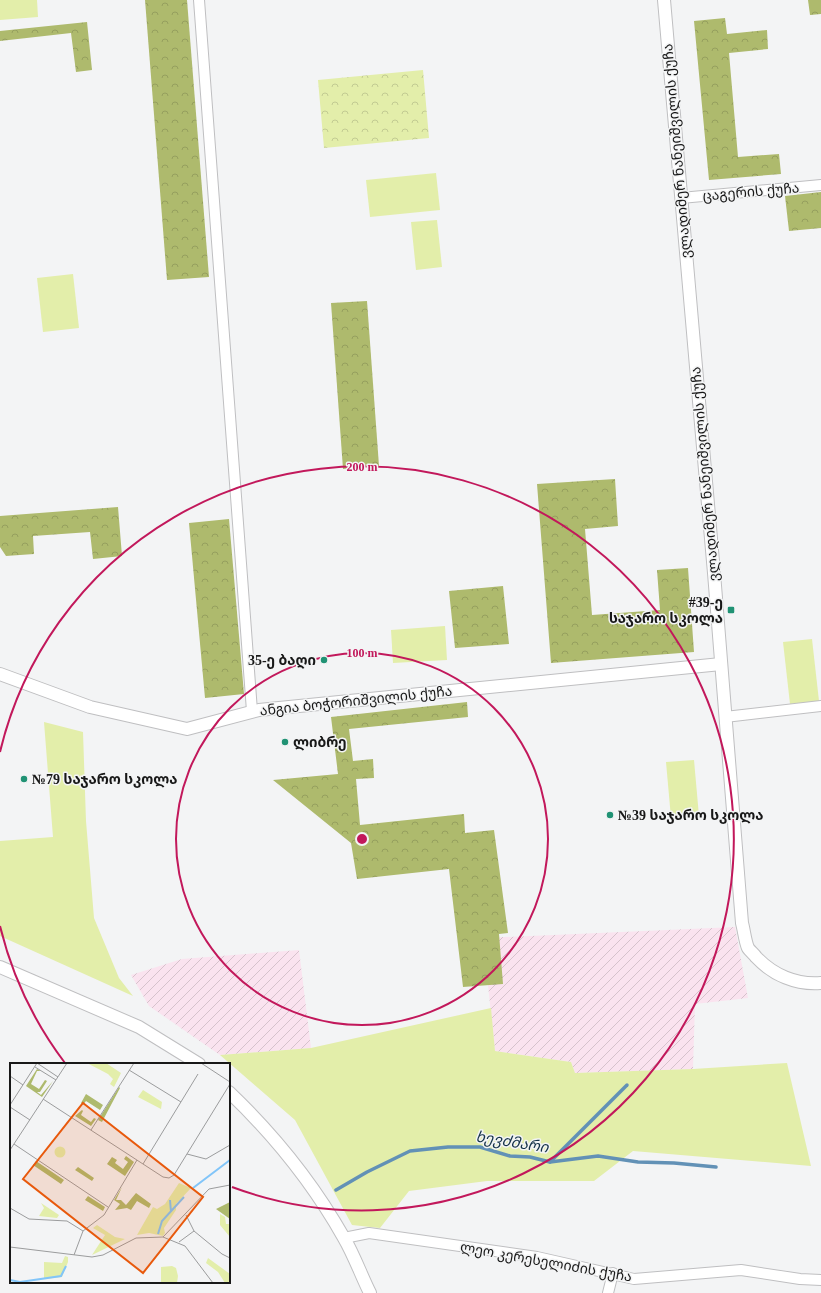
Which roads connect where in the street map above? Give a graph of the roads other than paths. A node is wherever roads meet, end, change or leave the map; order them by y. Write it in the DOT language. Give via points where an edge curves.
graph roads {
  1 [pos="199,0"];
  2 [pos="664,0"];
  3 [pos="821,185"];
  4 [pos="681,198"];
  5 [pos="720,664"];
  6 [pos="0,674"];
  7 [pos="821,706"];
  8 [pos="252,711"];
  9 [pos="725,716"];
  10 [pos="0,967"];
  11 [pos="821,982"];
  12 [pos="197,1063"];
  13 [pos="230,1093"];
  14 [pos="344,1238"];
  15 [pos="612,1274"];
  16 [pos="821,1280"];
  17 [pos="370,1293"];
  18 [pos="608,1293"];
  1 -- 8 [label="street"];
  2 -- 4 [label="street, ვლადიმერ ნანეიშვილის ქუჩა"];
  3 -- 4 [label="street, ცაგერის ქუჩა"];
  4 -- 5 [label="street, ვლადიმერ ნანეიშვილის ქუჩა"];
  5 -- 8 [label="street, ანგია ბოჭორიშვილის ქუჩა"];
  5 -- 9 [label="street, ვლადიმერ ნანეიშვილის ქუჩა"];
  6 -- 8 [label="street, ანგია ბოჭორიშვილის ქუჩა" via="90,707 187,729"];
  7 -- 9 [label="street"];
  9 -- 11 [label="street, ვლადიმერ ნანეიშვილის ქუჩა" via="742,923 748,948 766,967 780,976 795,981"];
  10 -- 12 [label="street" via="139,1027"];
  13 -- 14 [label="street" via="253,1115 308,1182"];
  14 -- 15 [label="street, ლეო კერესელიძის ქუჩა" via="369,1233 537,1257"];
  14 -- 17 [label="street"];
  15 -- 16 [label="street, ლეო კერესელიძის ქუჩა" via="634,1279 741,1270"];
  15 -- 18 [label="street"];
}
